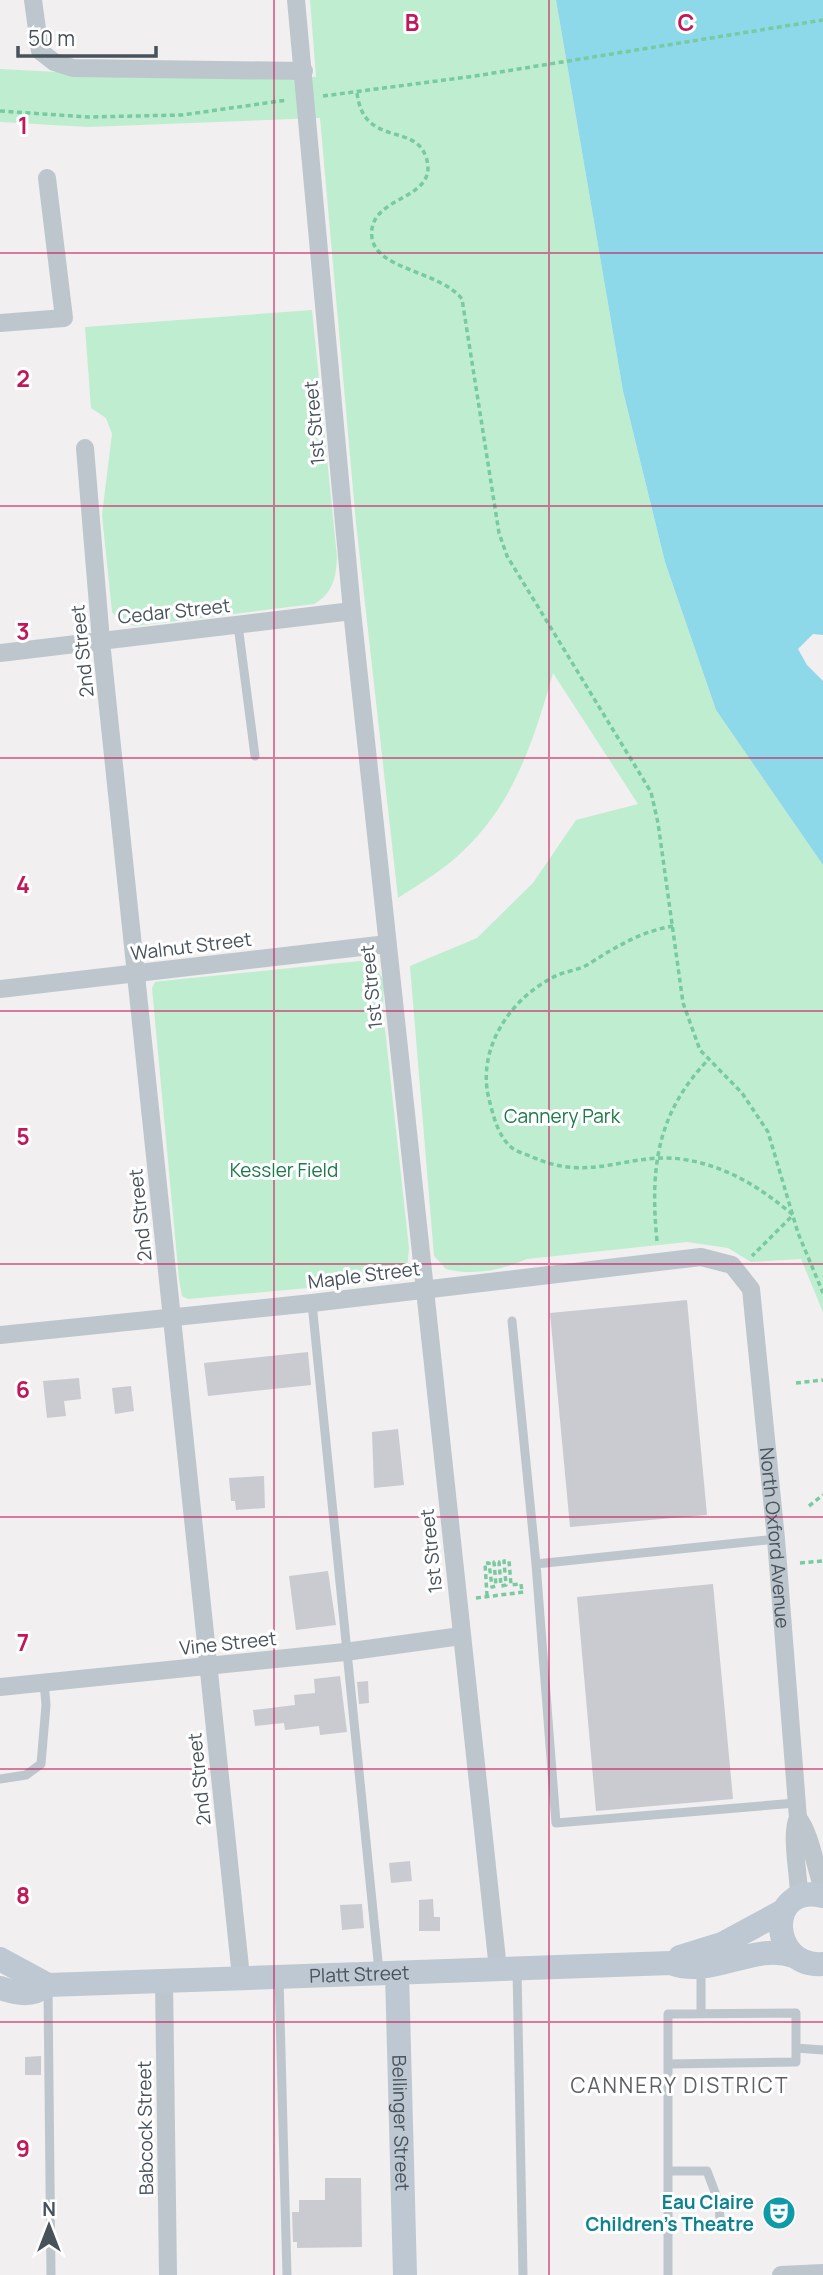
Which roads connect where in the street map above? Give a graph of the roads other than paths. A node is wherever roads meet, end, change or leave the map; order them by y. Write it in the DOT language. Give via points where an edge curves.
graph roads {
  1 [pos="33,0"];
  2 [pos="296,0"];
  3 [pos="304,71"];
  4 [pos="47,178"];
  5 [pos="0,323"];
  6 [pos="85,448"];
  7 [pos="352,611"];
  8 [pos="238,625"];
  9 [pos="101,640"];
  10 [pos="0,653"];
  11 [pos="255,756"];
  12 [pos="387,944"];
  13 [pos="137,973"];
  14 [pos="0,989"];
  15 [pos="732,1265"];
  16 [pos="426,1289"];
  17 [pos="312,1303"];
  18 [pos="171,1317"];
  19 [pos="512,1321"];
  20 [pos="0,1335"];
  21 [pos="776,1539"];
  22 [pos="536,1564"];
  23 [pos="461,1636"];
  24 [pos="345,1652"];
  25 [pos="208,1666"];
  26 [pos="44,1682"];
  27 [pos="0,1687"];
  28 [pos="0,1779"];
  29 [pos="797,1811"];
  30 [pos="807,1898"];
  31 [pos="0,1959"];
  32 [pos="671,1963"];
  33 [pos="701,1967"];
  34 [pos="813,1967"];
  35 [pos="507,1969"];
  36 [pos="388,1973"];
  37 [pos="279,1976"];
  38 [pos="241,1978"];
  39 [pos="164,1980"];
  40 [pos="48,1985"];
  41 [pos="0,1987"];
  42 [pos="701,2013"];
  43 [pos="796,2048"];
  44 [pos="823,2050"];
  45 [pos="668,2064"];
  46 [pos="668,2171"];
  47 [pos="720,2220"];
  48 [pos="823,2273"];
  49 [pos="51,2275"];
  50 [pos="168,2275"];
  51 [pos="287,2275"];
  52 [pos="405,2275"];
  53 [pos="523,2275"];
  54 [pos="668,2275"];
  55 [pos="781,2275"];
  1 -- 3 [label="street" via="40,51 73,68"];
  2 -- 3 [label="street, 1st Street"];
  3 -- 7 [label="street, 1st Street"];
  4 -- 5 [label="street" via="64,318"];
  6 -- 9 [label="street, 2nd Street"];
  7 -- 8 [label="street, Cedar Street"];
  7 -- 12 [label="street, 1st Street"];
  8 -- 9 [label="street, Cedar Street"];
  8 -- 11 [label="lane"];
  9 -- 10 [label="street, Cedar Street"];
  9 -- 13 [label="street, 2nd Street"];
  12 -- 13 [label="street, Walnut Street"];
  12 -- 16 [label="street, 1st Street"];
  13 -- 14 [label="street, Walnut Street"];
  13 -- 18 [label="street, 2nd Street"];
  15 -- 16 [label="street, Maple Street" via="701,1257"];
  15 -- 21 [label="street, North Oxford Avenue" via="751,1289"];
  16 -- 17 [label="street, Maple Street"];
  16 -- 23 [label="street, 1st Street"];
  17 -- 18 [label="street, Maple Street"];
  17 -- 24 [label="lane"];
  18 -- 20 [label="street, Maple Street"];
  18 -- 25 [label="street, 2nd Street"];
  19 -- 22 [label="lane"];
  21 -- 22 [label="lane"];
  21 -- 29 [label="street, North Oxford Avenue"];
  22 -- 29 [label="lane" via="556,1823"];
  23 -- 24 [label="street, Vine Street"];
  23 -- 35 [label="street, 1st Street"];
  24 -- 25 [label="street, Vine Street"];
  24 -- 36 [label="lane"];
  25 -- 26 [label="street, Vine Street"];
  25 -- 38 [label="street, 2nd Street"];
  26 -- 27 [label="street, Vine Street"];
  26 -- 28 [label="lane" via="41,1764 26,1775"];
  29 -- 30 [label="street, North Oxford Avenue" via="792,1829"];
  29 -- 30 [label="street, North Oxford Avenue" via="806,1827 813,1862"];
  30 -- 32 [label="main road, Platt Street" via="722,1944"];
  30 -- 34 [label="main road" via="782,1934"];
  31 -- 40 [label="main road"];
  32 -- 33 [label="main road, Platt Street" via="686,1969"];
  32 -- 35 [label="main road, Platt Street"];
  33 -- 34 [label="main road, Platt Street" via="766,1952 781,1952"];
  33 -- 42 [label="lane"];
  35 -- 36 [label="main road, Platt Street"];
  35 -- 53 [label="lane"];
  36 -- 37 [label="main road, Platt Street"];
  36 -- 52 [label="main road, Bellinger Street"];
  37 -- 38 [label="main road, Platt Street"];
  37 -- 51 [label="lane"];
  38 -- 39 [label="main road, Platt Street"];
  39 -- 40 [label="main road, Platt Street"];
  39 -- 50 [label="street, Babcock Street"];
  40 -- 41 [label="main road, Platt Street" via="26,1994"];
  40 -- 49 [label="lane"];
  42 -- 43 [label="lane" via="796,2013"];
  42 -- 45 [label="lane" via="667,2014"];
  43 -- 44 [label="lane"];
  43 -- 45 [label="lane" via="796,2062"];
  45 -- 46 [label="lane"];
  46 -- 47 [label="lane" via="707,2171"];
  46 -- 54 [label="lane"];
  48 -- 55 [label="street"];
}
